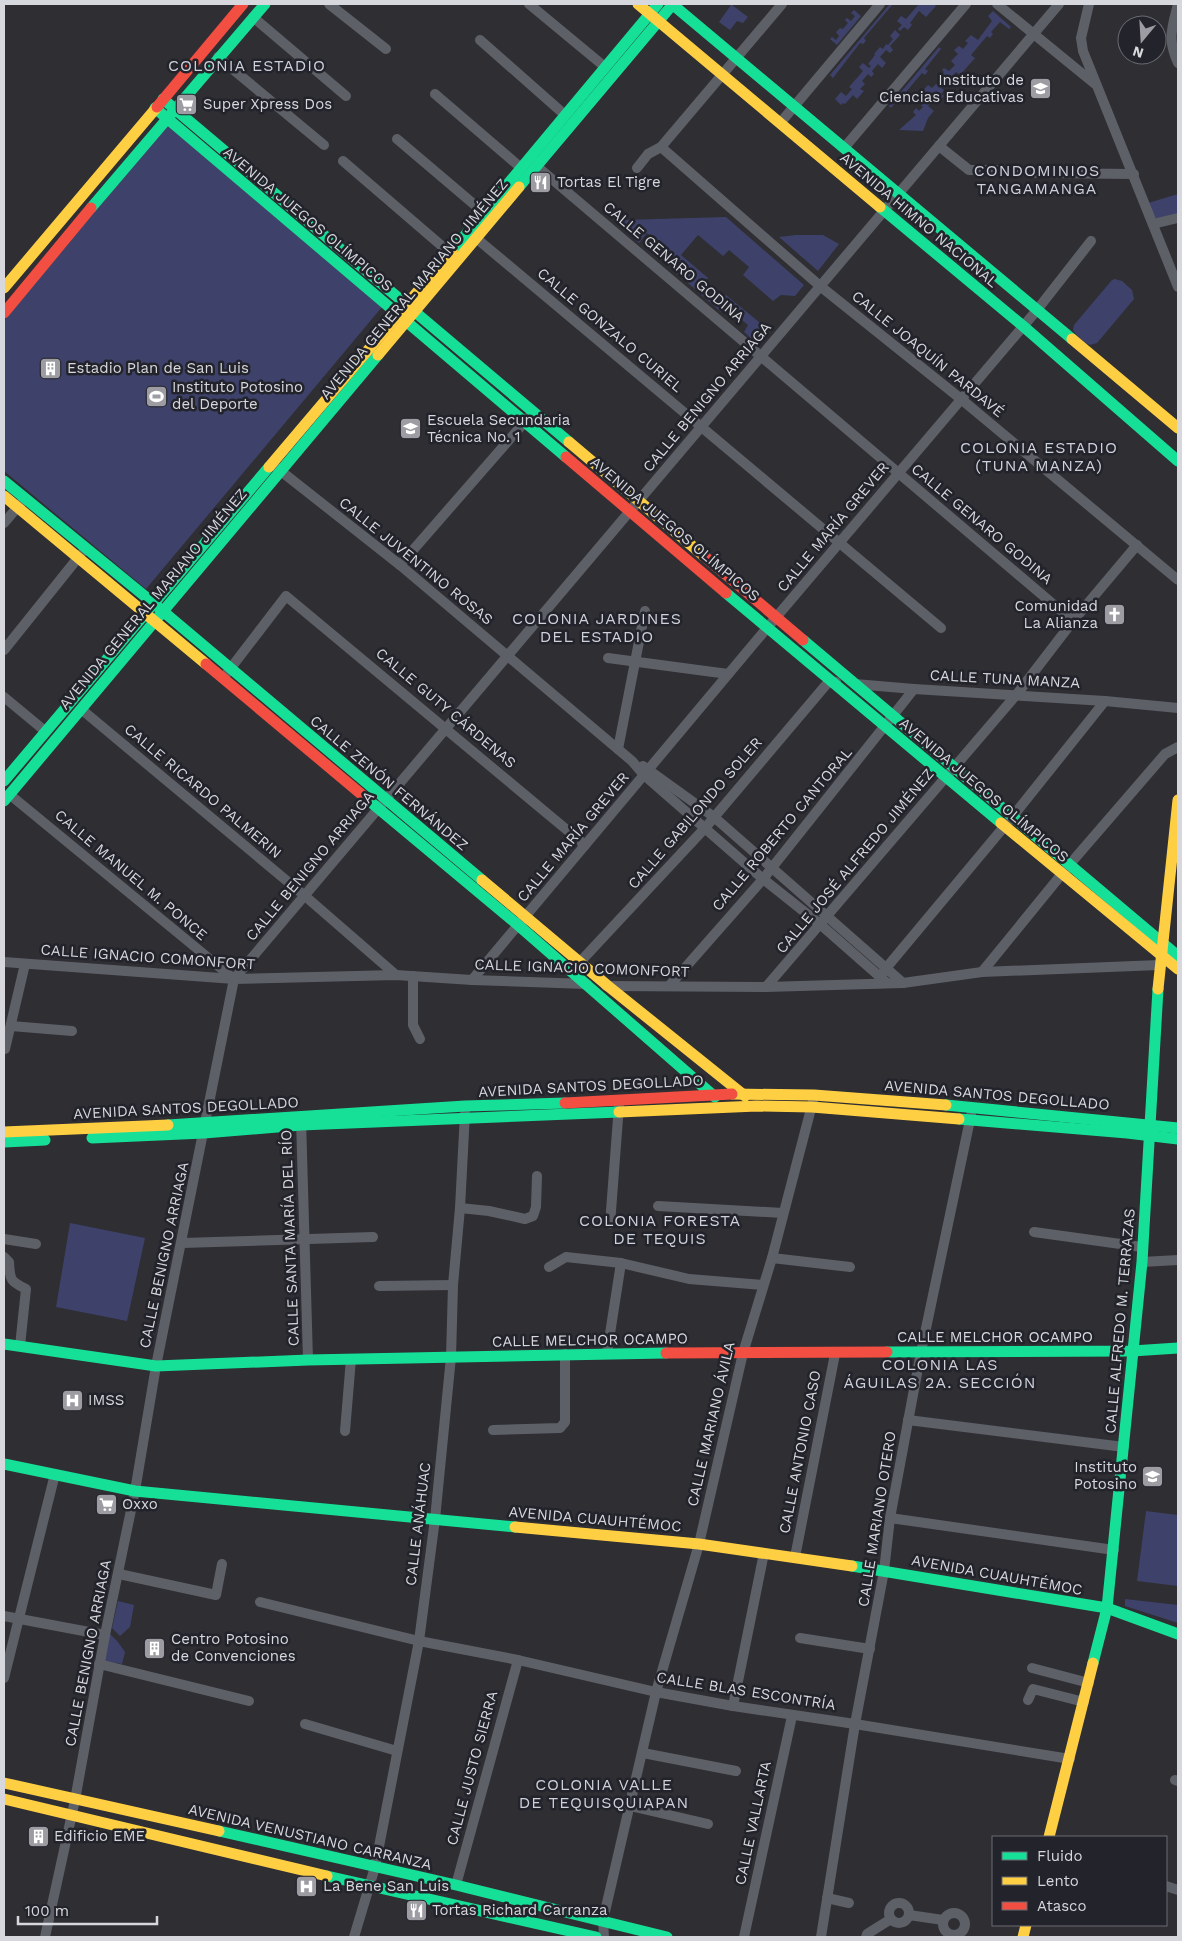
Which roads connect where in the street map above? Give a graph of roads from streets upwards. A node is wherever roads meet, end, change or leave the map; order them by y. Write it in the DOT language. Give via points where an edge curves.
graph roads {
  1 [pos="243,4"];
  2 [pos="265,4"];
  3 [pos="329,4"];
  4 [pos="529,4"];
  5 [pos="638,4"];
  6 [pos="658,4"];
  7 [pos="672,4"];
  8 [pos="782,4"];
  9 [pos="880,4"];
  10 [pos="966,4"];
  11 [pos="997,4"];
  12 [pos="1059,4"];
  13 [pos="1089,4"];
  14 [pos="1178,4"];
  15 [pos="253,17"];
  16 [pos="654,17"];
  17 [pos="1034,34"];
  18 [pos="480,40"];
  19 [pos="386,49"];
  20 [pos="218,57"];
  21 [pos="737,58"];
  22 [pos="1178,63"];
  23 [pos="605,67"];
  24 [pos="722,74"];
  25 [pos="1098,87"];
  26 [pos="434,94"];
  27 [pos="346,96"];
  28 [pos="163,99"];
  29 [pos="794,106"];
  30 [pos="155,108"];
  31 [pos="174,108"];
  32 [pos="565,115"];
  33 [pos="166,118"];
  34 [pos="781,122"];
  35 [pos="397,139"];
  36 [pos="324,145"];
  37 [pos="939,146"];
  38 [pos="661,147"];
  39 [pos="844,148"];
  40 [pos="344,161"];
  41 [pos="528,164"];
  42 [pos="637,168"];
  43 [pos="1016,170"];
  44 [pos="1036,173"];
  45 [pos="1134,174"];
  46 [pos="898,194"];
  47 [pos="75,203"];
  48 [pos="884,210"];
  49 [pos="483,212"];
  50 [pos="88,213"];
  51 [pos="1178,218"];
  52 [pos="1153,224"];
  53 [pos="476,238"];
  54 [pos="1091,241"];
  55 [pos="450,254"];
  56 [pos="820,286"];
  57 [pos="1178,287"];
  58 [pos="4,288"];
  59 [pos="17,298"];
  60 [pos="410,308"];
  61 [pos="1037,310"];
  62 [pos="4,313"];
  63 [pos="397,314"];
  64 [pos="406,322"];
  65 [pos="1023,326"];
  66 [pos="761,356"];
  67 [pos="961,399"];
  68 [pos="533,412"];
  69 [pos="525,422"];
  70 [pos="702,427"];
  71 [pos="1178,428"];
  72 [pos="1178,461"];
  73 [pos="276,467"];
  74 [pos="899,473"];
  75 [pos="4,480"];
  76 [pos="4,496"];
  77 [pos="638,501"];
  78 [pos="21,502"];
  79 [pos="630,511"];
  80 [pos="4,523"];
  81 [pos="840,542"];
  82 [pos="1137,545"];
  83 [pos="86,548"];
  84 [pos="78,558"];
  85 [pos="400,565"];
  86 [pos="1178,580"];
  87 [pos="152,602"];
  88 [pos="163,611"];
  89 [pos="645,611"];
  90 [pos="143,613"];
  91 [pos="776,618"];
  92 [pos="1073,621"];
  93 [pos="154,622"];
  94 [pos="767,628"];
  95 [pos="941,628"];
  96 [pos="4,650"];
  97 [pos="508,656"];
  98 [pos="608,658"];
  99 [pos="635,661"];
  100 [pos="231,668"];
  101 [pos="728,674"];
  102 [pos="224,679"];
  103 [pos="830,681"];
  104 [pos="855,684"];
  105 [pos="914,689"];
  106 [pos="1017,694"];
  107 [pos="4,697"];
  108 [pos="1105,700"];
  109 [pos="81,708"];
  110 [pos="1178,708"];
  111 [pos="892,715"];
  112 [pos="885,727"];
  113 [pos="447,728"];
  114 [pos="45,732"];
  115 [pos="1178,747"];
  116 [pos="618,749"];
  117 [pos="954,767"];
  118 [pos="646,772"];
  119 [pos="946,778"];
  120 [pos="4,781"];
  121 [pos="7,797"];
  122 [pos="1178,800"];
  123 [pos="382,804"];
  124 [pos="1013,816"];
  125 [pos="714,817"];
  126 [pos="1004,826"];
  127 [pos="705,828"];
  128 [pos="585,845"];
  129 [pos="1070,864"];
  130 [pos="772,868"];
  131 [pos="1062,874"];
  132 [pos="763,879"];
  133 [pos="305,896"];
  134 [pos="828,916"];
  135 [pos="522,920"];
  136 [pos="821,925"];
  137 [pos="1162,942"];
  138 [pos="1178,956"];
  139 [pos="1160,959"];
  140 [pos="4,962"];
  141 [pos="580,962"];
  142 [pos="25,964"];
  143 [pos="886,967"];
  144 [pos="1178,969"];
  145 [pos="982,972"];
  146 [pos="396,975"];
  147 [pos="413,976"];
  148 [pos="234,980"];
  149 [pos="472,980"];
  150 [pos="884,980"];
  151 [pos="584,983"];
  152 [pos="903,983"];
  153 [pos="608,986"];
  154 [pos="669,986"];
  155 [pos="766,987"];
  156 [pos="11,1026"];
  157 [pos="72,1031"];
  158 [pos="420,1040"];
  159 [pos="5,1049"];
  160 [pos="742,1093"];
  161 [pos="713,1095"];
  162 [pos="813,1101"];
  163 [pos="466,1106"];
  164 [pos="619,1106"];
  165 [pos="726,1106"];
  166 [pos="757,1106"];
  167 [pos="970,1107"];
  168 [pos="466,1119"];
  169 [pos="301,1120"];
  170 [pos="971,1120"];
  171 [pos="205,1128"];
  172 [pos="1178,1128"];
  173 [pos="1149,1129"];
  174 [pos="4,1132"];
  175 [pos="1178,1140"];
  176 [pos="4,1142"];
  177 [pos="537,1176"];
  178 [pos="658,1206"];
  179 [pos="460,1208"];
  180 [pos="783,1213"];
  181 [pos="610,1224"];
  182 [pos="1034,1232"];
  183 [pos="373,1237"];
  184 [pos="4,1239"];
  185 [pos="303,1240"];
  186 [pos="182,1243"];
  187 [pos="36,1244"];
  188 [pos="1142,1246"];
  189 [pos="4,1257"];
  190 [pos="772,1258"];
  191 [pos="1178,1260"];
  192 [pos="1142,1262"];
  193 [pos="622,1263"];
  194 [pos="850,1266"];
  195 [pos="549,1267"];
  196 [pos="453,1285"];
  197 [pos="763,1285"];
  198 [pos="379,1286"];
  199 [pos="4,1344"];
  200 [pos="20,1346"];
  201 [pos="1178,1348"];
  202 [pos="1132,1351"];
  203 [pos="921,1352"];
  204 [pos="607,1353"];
  205 [pos="742,1353"];
  206 [pos="565,1354"];
  207 [pos="835,1354"];
  208 [pos="451,1357"];
  209 [pos="351,1359"];
  210 [pos="308,1360"];
  211 [pos="156,1366"];
  212 [pos="908,1420"];
  213 [pos="493,1430"];
  214 [pos="345,1431"];
  215 [pos="1124,1447"];
  216 [pos="4,1464"];
  217 [pos="55,1474"];
  218 [pos="135,1491"];
  219 [pos="890,1518"];
  220 [pos="435,1519"];
  221 [pos="698,1544"];
  222 [pos="1114,1550"];
  223 [pos="764,1553"];
  224 [pos="795,1557"];
  225 [pos="222,1564"];
  226 [pos="884,1571"];
  227 [pos="118,1574"];
  228 [pos="260,1602"];
  229 [pos="1107,1608"];
  230 [pos="4,1616"];
  231 [pos="19,1619"];
  232 [pos="105,1634"];
  233 [pos="1178,1634"];
  234 [pos="800,1638"];
  235 [pos="419,1641"];
  236 [pos="870,1649"];
  237 [pos="518,1660"];
  238 [pos="100,1664"];
  239 [pos="1032,1668"];
  240 [pos="4,1678"];
  241 [pos="1089,1683"];
  242 [pos="656,1692"];
  243 [pos="1028,1700"];
  244 [pos="249,1701"];
  245 [pos="1084,1702"];
  246 [pos="733,1706"];
  247 [pos="792,1716"];
  248 [pos="305,1724"];
  249 [pos="855,1724"];
  250 [pos="397,1751"];
  251 [pos="643,1753"];
  252 [pos="1070,1759"];
  253 [pos="736,1771"];
  254 [pos="4,1783"];
  255 [pos="4,1799"];
  256 [pos="75,1800"];
  257 [pos="630,1806"];
  258 [pos="72,1815"];
  259 [pos="708,1824"];
  260 [pos="1049,1836"];
  261 [pos="375,1867"];
  262 [pos="456,1885"];
  263 [pos="370,1886"];
  264 [pos="826,1898"];
  265 [pos="849,1903"];
  266 [pos="909,1915"];
  267 [pos="890,1919"];
  268 [pos="603,1920"];
  269 [pos="943,1920"];
  270 [pos="959,1936"];
  271 [pos="45,1937"];
  272 [pos="354,1937"];
  273 [pos="596,1937"];
  274 [pos="604,1937"];
  275 [pos="667,1937"];
  276 [pos="744,1937"];
  277 [pos="821,1937"];
  278 [pos="866,1937"];
  1 -- 28 [label="street"];
  2 -- 15 [label="street"];
  3 -- 19 [label="street"];
  4 -- 23 [label="street"];
  5 -- 16 [label="street, AVENIDA HIMNO NACIONAL"];
  6 -- 16 [label="street, AVENIDA GENERAL MARIANO JIMÉNEZ"];
  7 -- 16 [label="street, AVENIDA GENERAL MARIANO JIMÉNEZ"];
  7 -- 21 [label="street, AVENIDA HIMNO NACIONAL"];
  8 -- 21 [label="street"];
  9 -- 29 [label="street"];
  10 -- 39 [label="street"];
  11 -- 17 [label="street"];
  12 -- 17 [label="street, CALLE BENIGNO ARRIAGA"];
  13 -- 25 [label="street" via="1081,38"];
  14 -- 22 [label="street" via="1170,39"];
  15 -- 20 [label="street"];
  15 -- 27 [label="street"];
  16 -- 23 [label="street, AVENIDA GENERAL MARIANO JIMÉNEZ"];
  16 -- 24 [label="street, AVENIDA HIMNO NACIONAL"];
  16 -- 41 [label="street, AVENIDA GENERAL MARIANO JIMÉNEZ"];
  17 -- 25 [label="street"];
  17 -- 37 [label="street, CALLE BENIGNO ARRIAGA"];
  18 -- 32 [label="street"];
  20 -- 31 [label="street"];
  20 -- 36 [label="street"];
  21 -- 24 [label="street"];
  21 -- 29 [label="street, AVENIDA HIMNO NACIONAL"];
  23 -- 32 [label="street, AVENIDA GENERAL MARIANO JIMÉNEZ"];
  24 -- 34 [label="street, AVENIDA HIMNO NACIONAL"];
  24 -- 38 [label="street"];
  25 -- 45 [label="street"];
  26 -- 41 [label="street, CALLE GENARO GODINA"];
  28 -- 30 [label="street"];
  28 -- 31 [label="street, AVENIDA JUEGOS OLÍMPICOS"];
  29 -- 34 [label="street"];
  29 -- 39 [label="street, AVENIDA HIMNO NACIONAL"];
  30 -- 33 [label="street, AVENIDA JUEGOS OLÍMPICOS"];
  30 -- 47 [label="street"];
  31 -- 33 [label="street"];
  31 -- 60 [label="street, AVENIDA JUEGOS OLÍMPICOS"];
  32 -- 41 [label="street, AVENIDA GENERAL MARIANO JIMÉNEZ"];
  33 -- 50 [label="street"];
  33 -- 63 [label="street, AVENIDA JUEGOS OLÍMPICOS"];
  34 -- 48 [label="street, AVENIDA HIMNO NACIONAL"];
  35 -- 49 [label="street"];
  37 -- 43 [label="street" via="969,170"];
  37 -- 46 [label="street, CALLE BENIGNO ARRIAGA"];
  38 -- 42 [label="street" via="648,154"];
  38 -- 56 [label="street, CALLE JOAQUÍN PARDAVÉ"];
  39 -- 46 [label="street, AVENIDA HIMNO NACIONAL"];
  40 -- 55 [label="street"];
  41 -- 49 [label="street, AVENIDA GENERAL MARIANO JIMÉNEZ"];
  41 -- 53 [label="street, AVENIDA GENERAL MARIANO JIMÉNEZ"];
  41 -- 66 [label="street, CALLE GENARO GODINA"];
  44 -- 45 [label="street"];
  45 -- 52 [label="street"];
  46 -- 48 [label="street, CALLE BENIGNO ARRIAGA"];
  46 -- 61 [label="street, AVENIDA HIMNO NACIONAL"];
  47 -- 50 [label="street"];
  47 -- 58 [label="street"];
  48 -- 56 [label="street, CALLE BENIGNO ARRIAGA"];
  48 -- 65 [label="street, AVENIDA HIMNO NACIONAL"];
  49 -- 55 [label="street, AVENIDA GENERAL MARIANO JIMÉNEZ"];
  50 -- 59 [label="street"];
  51 -- 52 [label="street"];
  52 -- 57 [label="street"];
  53 -- 60 [label="street, AVENIDA GENERAL MARIANO JIMÉNEZ"];
  53 -- 70 [label="street, CALLE GONZALO CURIEL"];
  54 -- 61 [label="street, CALLE MARÍA GREVER"];
  55 -- 60 [label="street, AVENIDA GENERAL MARIANO JIMÉNEZ"];
  56 -- 66 [label="street, CALLE BENIGNO ARRIAGA"];
  56 -- 67 [label="street, CALLE JOAQUÍN PARDAVÉ"];
  58 -- 59 [label="street"];
  59 -- 62 [label="street"];
  60 -- 63 [label="street, AVENIDA GENERAL MARIANO JIMÉNEZ"];
  60 -- 64 [label="street, AVENIDA GENERAL MARIANO JIMÉNEZ"];
  60 -- 68 [label="street, AVENIDA JUEGOS OLÍMPICOS"];
  61 -- 65 [label="street, CALLE MARÍA GREVER"];
  61 -- 71 [label="street, AVENIDA HIMNO NACIONAL"];
  63 -- 64 [label="street, AVENIDA JUEGOS OLÍMPICOS"];
  63 -- 73 [label="street, AVENIDA GENERAL MARIANO JIMÉNEZ"];
  64 -- 69 [label="street, AVENIDA JUEGOS OLÍMPICOS"];
  64 -- 73 [label="street, AVENIDA GENERAL MARIANO JIMÉNEZ"];
  65 -- 67 [label="street, CALLE MARÍA GREVER"];
  65 -- 72 [label="street, AVENIDA HIMNO NACIONAL"];
  66 -- 70 [label="street, CALLE BENIGNO ARRIAGA"];
  66 -- 74 [label="street, CALLE GENARO GODINA"];
  67 -- 74 [label="street, CALLE MARÍA GREVER"];
  67 -- 82 [label="street, CALLE JOAQUÍN PARDAVÉ"];
  68 -- 69 [label="street"];
  68 -- 77 [label="street, AVENIDA JUEGOS OLÍMPICOS"];
  69 -- 79 [label="street, AVENIDA JUEGOS OLÍMPICOS"];
  69 -- 85 [label="street"];
  70 -- 77 [label="street, CALLE BENIGNO ARRIAGA"];
  70 -- 81 [label="street, CALLE GONZALO CURIEL"];
  73 -- 85 [label="street, CALLE JUVENTINO ROSAS"];
  73 -- 87 [label="street, AVENIDA GENERAL MARIANO JIMÉNEZ"];
  73 -- 88 [label="street, AVENIDA GENERAL MARIANO JIMÉNEZ"];
  74 -- 81 [label="street, CALLE MARÍA GREVER"];
  74 -- 92 [label="street, CALLE GENARO GODINA"];
  75 -- 78 [label="street, CALLE ZENÓN FERNÁNDEZ"];
  76 -- 78 [label="street, CALLE ZENÓN FERNÁNDEZ"];
  77 -- 79 [label="street, CALLE BENIGNO ARRIAGA"];
  77 -- 91 [label="street, AVENIDA JUEGOS OLÍMPICOS"];
  78 -- 80 [label="street"];
  78 -- 83 [label="street, CALLE ZENÓN FERNÁNDEZ"];
  78 -- 84 [label="street, CALLE ZENÓN FERNÁNDEZ"];
  79 -- 94 [label="street, AVENIDA JUEGOS OLÍMPICOS"];
  79 -- 97 [label="street, CALLE BENIGNO ARRIAGA"];
  81 -- 91 [label="street, CALLE MARÍA GREVER"];
  81 -- 95 [label="street, CALLE GONZALO CURIEL"];
  82 -- 86 [label="street, CALLE JOAQUÍN PARDAVÉ"];
  82 -- 92 [label="street, CALLE JOSÉ ALFREDO JIMÉNEZ"];
  83 -- 84 [label="street"];
  83 -- 87 [label="street, CALLE ZENÓN FERNÁNDEZ"];
  84 -- 90 [label="street, CALLE ZENÓN FERNÁNDEZ"];
  84 -- 96 [label="street"];
  85 -- 97 [label="street, CALLE JUVENTINO ROSAS"];
  87 -- 88 [label="street, CALLE ZENÓN FERNÁNDEZ"];
  87 -- 90 [label="street, AVENIDA GENERAL MARIANO JIMÉNEZ"];
  88 -- 93 [label="street, AVENIDA GENERAL MARIANO JIMÉNEZ"];
  88 -- 100 [label="street, CALLE ZENÓN FERNÁNDEZ"];
  89 -- 99 [label="street"];
  90 -- 93 [label="street, CALLE ZENÓN FERNÁNDEZ"];
  90 -- 114 [label="street, AVENIDA GENERAL MARIANO JIMÉNEZ"];
  91 -- 94 [label="street, CALLE MARÍA GREVER"];
  91 -- 104 [label="street, AVENIDA JUEGOS OLÍMPICOS"];
  92 -- 106 [label="street, CALLE JOSÉ ALFREDO JIMÉNEZ"];
  93 -- 102 [label="street, CALLE ZENÓN FERNÁNDEZ"];
  93 -- 109 [label="street, AVENIDA GENERAL MARIANO JIMÉNEZ"];
  94 -- 101 [label="street, CALLE MARÍA GREVER"];
  94 -- 103 [label="street, AVENIDA JUEGOS OLÍMPICOS"];
  97 -- 113 [label="street, CALLE BENIGNO ARRIAGA"];
  97 -- 116 [label="street, CALLE JUVENTINO ROSAS"];
  98 -- 99 [label="street"];
  99 -- 101 [label="street"];
  99 -- 116 [label="street"];
  100 -- 102 [label="street"];
  100 -- 113 [label="street, CALLE GUTY CÁRDENAS" via="286,596"];
  100 -- 123 [label="street, CALLE ZENÓN FERNÁNDEZ"];
  101 -- 118 [label="street, CALLE MARÍA GREVER"];
  102 -- 123 [label="street, CALLE ZENÓN FERNÁNDEZ"];
  103 -- 104 [label="street, CALLE TUNA MANZA"];
  103 -- 112 [label="street, AVENIDA JUEGOS OLÍMPICOS"];
  103 -- 125 [label="street, CALLE GABILONDO SOLER"];
  104 -- 105 [label="street, CALLE TUNA MANZA"];
  104 -- 111 [label="street, AVENIDA JUEGOS OLÍMPICOS"];
  105 -- 106 [label="street, CALLE TUNA MANZA"];
  105 -- 111 [label="street, CALLE ROBERTO CANTORAL"];
  106 -- 108 [label="street, CALLE TUNA MANZA"];
  106 -- 117 [label="street, CALLE JOSÉ ALFREDO JIMÉNEZ"];
  107 -- 114 [label="street"];
  108 -- 110 [label="street, CALLE TUNA MANZA"];
  108 -- 124 [label="street"];
  109 -- 121 [label="street, AVENIDA GENERAL MARIANO JIMÉNEZ"];
  109 -- 133 [label="street, CALLE RICARDO PALMERIN"];
  111 -- 112 [label="street, CALLE ROBERTO CANTORAL"];
  111 -- 117 [label="street, AVENIDA JUEGOS OLÍMPICOS"];
  112 -- 119 [label="street, AVENIDA JUEGOS OLÍMPICOS"];
  112 -- 130 [label="street, CALLE ROBERTO CANTORAL"];
  113 -- 123 [label="street, CALLE BENIGNO ARRIAGA"];
  113 -- 128 [label="street, CALLE GUTY CÁRDENAS"];
  114 -- 120 [label="street, AVENIDA GENERAL MARIANO JIMÉNEZ"];
  115 -- 129 [label="street" via="1165,754"];
  116 -- 118 [label="street, CALLE JUVENTINO ROSAS"];
  117 -- 119 [label="street, CALLE JOSÉ ALFREDO JIMÉNEZ"];
  117 -- 124 [label="street, AVENIDA JUEGOS OLÍMPICOS"];
  118 -- 125 [label="street, CALLE JUVENTINO ROSAS"];
  118 -- 127 [label="street, CALLE JUVENTINO ROSAS"];
  118 -- 128 [label="street, CALLE MARÍA GREVER"];
  119 -- 126 [label="street, AVENIDA JUEGOS OLÍMPICOS"];
  119 -- 134 [label="street, CALLE JOSÉ ALFREDO JIMÉNEZ"];
  121 -- 148 [label="street, CALLE MANUEL M. PONCE"];
  122 -- 137 [label="street, CALLE ALFREDO M. TERRAZAS"];
  123 -- 133 [label="street, CALLE BENIGNO ARRIAGA"];
  123 -- 135 [label="street, CALLE ZENÓN FERNÁNDEZ"];
  124 -- 126 [label="street"];
  124 -- 129 [label="street, AVENIDA JUEGOS OLÍMPICOS"];
  125 -- 127 [label="street, CALLE GABILONDO SOLER"];
  125 -- 130 [label="street, CALLE JUVENTINO ROSAS"];
  126 -- 131 [label="street, AVENIDA JUEGOS OLÍMPICOS"];
  126 -- 143 [label="street"];
  127 -- 132 [label="street, CALLE JUVENTINO ROSAS"];
  127 -- 141 [label="street, CALLE GABILONDO SOLER"];
  128 -- 135 [label="street, CALLE MARÍA GREVER"];
  129 -- 131 [label="street"];
  129 -- 137 [label="street, AVENIDA JUEGOS OLÍMPICOS"];
  130 -- 132 [label="street, CALLE ROBERTO CANTORAL"];
  130 -- 134 [label="street, CALLE JUVENTINO ROSAS"];
  131 -- 139 [label="street, AVENIDA JUEGOS OLÍMPICOS"];
  131 -- 145 [label="street"];
  132 -- 136 [label="street, CALLE JUVENTINO ROSAS"];
  132 -- 154 [label="street, CALLE ROBERTO CANTORAL"];
  133 -- 146 [label="street, CALLE RICARDO PALMERIN"];
  133 -- 148 [label="street, CALLE BENIGNO ARRIAGA"];
  134 -- 136 [label="street, CALLE JOSÉ ALFREDO JIMÉNEZ"];
  134 -- 143 [label="street, CALLE JUVENTINO ROSAS"];
  135 -- 141 [label="street, CALLE ZENÓN FERNÁNDEZ"];
  135 -- 149 [label="street, CALLE MARÍA GREVER"];
  135 -- 151 [label="street, CALLE ZENÓN FERNÁNDEZ"];
  136 -- 150 [label="street, CALLE JUVENTINO ROSAS"];
  136 -- 155 [label="street, CALLE JOSÉ ALFREDO JIMÉNEZ"];
  137 -- 138 [label="street, AVENIDA JUEGOS OLÍMPICOS"];
  137 -- 139 [label="street, CALLE ALFREDO M. TERRAZAS"];
  139 -- 144 [label="street, AVENIDA JUEGOS OLÍMPICOS"];
  139 -- 145 [label="street, CALLE IGNACIO COMONFORT"];
  139 -- 173 [label="street, CALLE ALFREDO M. TERRAZAS"];
  140 -- 142 [label="street, CALLE IGNACIO COMONFORT"];
  141 -- 153 [label="street, CALLE ZENÓN FERNÁNDEZ"];
  142 -- 148 [label="street, CALLE IGNACIO COMONFORT"];
  142 -- 156 [label="street"];
  143 -- 150 [label="street"];
  143 -- 152 [label="street, CALLE JUVENTINO ROSAS"];
  145 -- 152 [label="street, CALLE IGNACIO COMONFORT"];
  146 -- 147 [label="street, CALLE IGNACIO COMONFORT"];
  146 -- 148 [label="street, CALLE IGNACIO COMONFORT"];
  147 -- 149 [label="street, CALLE IGNACIO COMONFORT"];
  147 -- 158 [label="street" via="413,1025"];
  148 -- 171 [label="street, CALLE BENIGNO ARRIAGA"];
  149 -- 151 [label="street, CALLE IGNACIO COMONFORT"];
  150 -- 152 [label="street, CALLE IGNACIO COMONFORT"];
  150 -- 155 [label="street, CALLE IGNACIO COMONFORT"];
  151 -- 153 [label="street, CALLE IGNACIO COMONFORT"];
  151 -- 161 [label="street, CALLE ZENÓN FERNÁNDEZ"];
  153 -- 154 [label="street, CALLE IGNACIO COMONFORT"];
  153 -- 160 [label="street, CALLE ZENÓN FERNÁNDEZ"];
  154 -- 155 [label="street, CALLE IGNACIO COMONFORT"];
  156 -- 157 [label="street"];
  156 -- 159 [label="street"];
  160 -- 161 [label="street, AVENIDA SANTOS DEGOLLADO"];
  160 -- 162 [label="street, AVENIDA SANTOS DEGOLLADO"];
  160 -- 166 [label="street, CALLE ZENÓN FERNÁNDEZ"];
  161 -- 164 [label="street, AVENIDA SANTOS DEGOLLADO"];
  161 -- 165 [label="street, CALLE ZENÓN FERNÁNDEZ"];
  162 -- 166 [label="street, AVENIDA SANTOS DEGOLLADO"];
  162 -- 167 [label="street, AVENIDA SANTOS DEGOLLADO"];
  162 -- 170 [label="street, AVENIDA SANTOS DEGOLLADO"];
  162 -- 180 [label="street, CALLE MARIANO ÁVILA"];
  163 -- 164 [label="street, AVENIDA SANTOS DEGOLLADO"];
  163 -- 168 [label="street, CALLE ANÁHUAC"];
  163 -- 169 [label="street, AVENIDA SANTOS DEGOLLADO"];
  164 -- 165 [label="street, AVENIDA SANTOS DEGOLLADO"];
  164 -- 168 [label="street, AVENIDA SANTOS DEGOLLADO"];
  164 -- 181 [label="street"];
  165 -- 166 [label="street, AVENIDA SANTOS DEGOLLADO"];
  167 -- 170 [label="street, CALLE MARIANO OTERO"];
  167 -- 173 [label="street, AVENIDA SANTOS DEGOLLADO"];
  168 -- 169 [label="street, AVENIDA SANTOS DEGOLLADO"];
  168 -- 179 [label="street, CALLE ANÁHUAC"];
  169 -- 171 [label="street, AVENIDA SANTOS DEGOLLADO"];
  169 -- 185 [label="street, CALLE SANTA MARÍA DEL RÍO"];
  170 -- 173 [label="street, AVENIDA SANTOS DEGOLLADO"];
  170 -- 203 [label="street, CALLE MARIANO OTERO"];
  171 -- 174 [label="street, AVENIDA SANTOS DEGOLLADO"];
  171 -- 176 [label="street, AVENIDA SANTOS DEGOLLADO"];
  171 -- 186 [label="street, CALLE BENIGNO ARRIAGA"];
  172 -- 173 [label="street, AVENIDA SANTOS DEGOLLADO"];
  173 -- 175 [label="street, AVENIDA SANTOS DEGOLLADO"];
  173 -- 188 [label="street, CALLE ALFREDO M. TERRAZAS"];
  177 -- 179 [label="street" via="533,1216 525,1219"];
  178 -- 180 [label="street"];
  179 -- 196 [label="street, CALLE ANÁHUAC"];
  180 -- 190 [label="street, CALLE MARIANO ÁVILA"];
  182 -- 188 [label="street"];
  183 -- 185 [label="street"];
  184 -- 187 [label="street"];
  185 -- 186 [label="street"];
  185 -- 210 [label="street, CALLE SANTA MARÍA DEL RÍO"];
  186 -- 211 [label="street, CALLE BENIGNO ARRIAGA"];
  188 -- 192 [label="street, CALLE ALFREDO M. TERRAZAS"];
  189 -- 200 [label="street" via="9,1262 10,1277 14,1283 26,1289"];
  190 -- 194 [label="street"];
  190 -- 197 [label="street, CALLE MARIANO ÁVILA"];
  191 -- 192 [label="street"];
  192 -- 202 [label="street, CALLE ALFREDO M. TERRAZAS"];
  193 -- 195 [label="street" via="566,1257"];
  193 -- 197 [label="street" via="689,1279"];
  193 -- 204 [label="street"];
  196 -- 198 [label="street"];
  196 -- 208 [label="street, CALLE ANÁHUAC"];
  197 -- 205 [label="street, CALLE MARIANO ÁVILA"];
  199 -- 200 [label="street, CALLE MELCHOR OCAMPO"];
  200 -- 211 [label="street, CALLE MELCHOR OCAMPO"];
  201 -- 202 [label="street, CALLE MELCHOR OCAMPO"];
  202 -- 203 [label="street, CALLE MELCHOR OCAMPO"];
  202 -- 215 [label="street, CALLE ALFREDO M. TERRAZAS"];
  203 -- 207 [label="street, CALLE MELCHOR OCAMPO"];
  203 -- 212 [label="street, CALLE MARIANO OTERO"];
  204 -- 205 [label="street, CALLE MELCHOR OCAMPO"];
  204 -- 206 [label="street, CALLE MELCHOR OCAMPO"];
  205 -- 207 [label="street, CALLE MELCHOR OCAMPO"];
  205 -- 221 [label="street, CALLE MARIANO ÁVILA"];
  206 -- 208 [label="street, CALLE MELCHOR OCAMPO"];
  206 -- 213 [label="street" via="565,1422 560,1428"];
  207 -- 224 [label="street, CALLE ANTONIO CASO"];
  208 -- 209 [label="street, CALLE MELCHOR OCAMPO"];
  208 -- 220 [label="street, CALLE ANÁHUAC"];
  209 -- 210 [label="street, CALLE MELCHOR OCAMPO"];
  209 -- 214 [label="street"];
  210 -- 211 [label="street, CALLE MELCHOR OCAMPO"];
  211 -- 218 [label="street, CALLE BENIGNO ARRIAGA"];
  212 -- 215 [label="street"];
  212 -- 219 [label="street, CALLE MARIANO OTERO"];
  215 -- 222 [label="street, CALLE ALFREDO M. TERRAZAS"];
  216 -- 217 [label="street, AVENIDA CUAUHTÉMOC"];
  217 -- 218 [label="street, AVENIDA CUAUHTÉMOC"];
  217 -- 231 [label="street"];
  218 -- 220 [label="street, AVENIDA CUAUHTÉMOC"];
  218 -- 227 [label="street, CALLE BENIGNO ARRIAGA"];
  219 -- 222 [label="street"];
  219 -- 226 [label="street, CALLE MARIANO OTERO"];
  220 -- 221 [label="street, AVENIDA CUAUHTÉMOC"];
  220 -- 235 [label="street, CALLE ANÁHUAC"];
  221 -- 223 [label="street, AVENIDA CUAUHTÉMOC"];
  221 -- 242 [label="street, CALLE MARIANO ÁVILA"];
  222 -- 229 [label="street, CALLE ALFREDO M. TERRAZAS"];
  223 -- 224 [label="street, AVENIDA CUAUHTÉMOC"];
  223 -- 246 [label="street"];
  224 -- 226 [label="street, AVENIDA CUAUHTÉMOC"];
  225 -- 227 [label="street" via="216,1596"];
  226 -- 229 [label="street, AVENIDA CUAUHTÉMOC"];
  226 -- 236 [label="street, CALLE MARIANO OTERO"];
  227 -- 232 [label="street, CALLE BENIGNO ARRIAGA"];
  228 -- 235 [label="street, CALLE BLAS ESCONTRÍA"];
  229 -- 233 [label="street, AVENIDA CUAUHTÉMOC"];
  229 -- 241 [label="street, CALLE ALFREDO M. TERRAZAS"];
  230 -- 231 [label="street"];
  231 -- 232 [label="street"];
  231 -- 240 [label="street"];
  232 -- 238 [label="street, CALLE BENIGNO ARRIAGA"];
  234 -- 236 [label="street"];
  235 -- 237 [label="street, CALLE BLAS ESCONTRÍA"];
  235 -- 250 [label="street, CALLE ANÁHUAC"];
  236 -- 249 [label="street, CALLE MARIANO OTERO"];
  237 -- 242 [label="street, CALLE BLAS ESCONTRÍA"];
  237 -- 262 [label="street, CALLE JUSTO SIERRA"];
  238 -- 244 [label="street"];
  238 -- 256 [label="street, CALLE BENIGNO ARRIAGA"];
  239 -- 241 [label="street"];
  241 -- 245 [label="street, CALLE ALFREDO M. TERRAZAS"];
  242 -- 246 [label="street, CALLE BLAS ESCONTRÍA"];
  242 -- 251 [label="street, CALLE MARIANO ÁVILA"];
  243 -- 245 [label="street" via="1033,1689"];
  245 -- 252 [label="street, CALLE ALFREDO M. TERRAZAS"];
  246 -- 247 [label="street, CALLE BLAS ESCONTRÍA"];
  247 -- 249 [label="street, CALLE BLAS ESCONTRÍA"];
  247 -- 276 [label="street, CALLE VALLARTA"];
  248 -- 250 [label="street"];
  249 -- 252 [label="street, CALLE BLAS ESCONTRÍA"];
  249 -- 264 [label="street, CALLE MARIANO OTERO"];
  250 -- 261 [label="street, CALLE ANÁHUAC"];
  251 -- 253 [label="street"];
  251 -- 257 [label="street, CALLE MARIANO ÁVILA"];
  252 -- 260 [label="street, CALLE ALFREDO M. TERRAZAS"];
  254 -- 256 [label="street, AVENIDA VENUSTIANO CARRANZA"];
  255 -- 258 [label="street"];
  256 -- 258 [label="street, CALLE BENIGNO ARRIAGA"];
  256 -- 261 [label="street, AVENIDA VENUSTIANO CARRANZA"];
  257 -- 259 [label="street"];
  257 -- 268 [label="street, CALLE MARIANO ÁVILA"];
  258 -- 263 [label="street"];
  258 -- 271 [label="street, CALLE BENIGNO ARRIAGA"];
  261 -- 262 [label="street, AVENIDA VENUSTIANO CARRANZA"];
  261 -- 263 [label="street, CALLE ANÁHUAC"];
  262 -- 268 [label="street, AVENIDA VENUSTIANO CARRANZA"];
  263 -- 272 [label="street, CALLE ANÁHUAC"];
  263 -- 273 [label="street"];
  264 -- 265 [label="street"];
  264 -- 277 [label="street, CALLE MARIANO OTERO"];
  266 -- 267 [label="street" via="899,1923"];
  266 -- 267 [label="street" via="906,1906 897,1903 890,1909"];
  266 -- 269 [label="street"];
  267 -- 278 [label="street"];
  268 -- 274 [label="street, CALLE MARIANO ÁVILA"];
  268 -- 275 [label="street, AVENIDA VENUSTIANO CARRANZA"];
  269 -- 270 [label="street" via="945,1931"];
  269 -- 270 [label="street" via="951,1914 961,1917 964,1926"];
}
